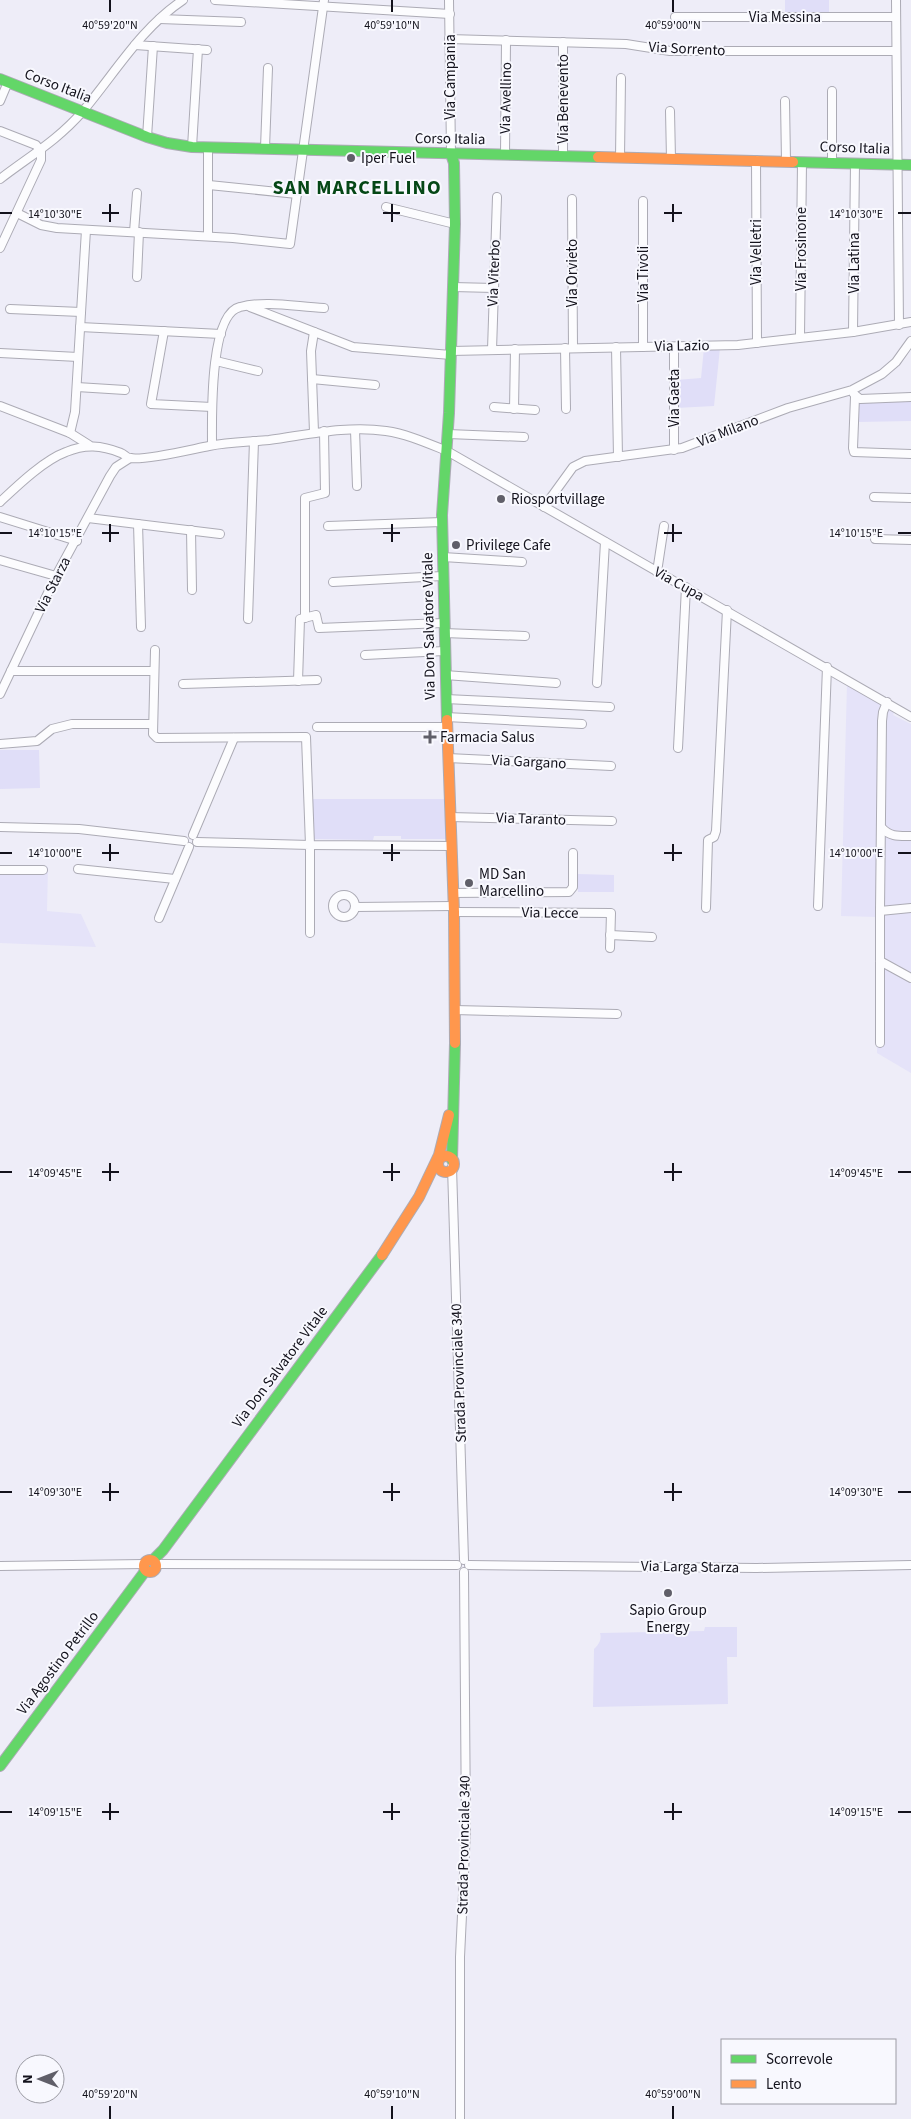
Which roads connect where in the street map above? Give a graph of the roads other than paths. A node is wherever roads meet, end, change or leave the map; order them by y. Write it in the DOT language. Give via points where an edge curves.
graph roads {
  1 [pos="183,0"];
  2 [pos="215,0"];
  3 [pos="450,0"];
  4 [pos="896,0"];
  5 [pos="323,3"];
  6 [pos="450,14"];
  7 [pos="675,17"];
  8 [pos="896,17"];
  9 [pos="160,19"];
  10 [pos="241,22"];
  11 [pos="449,39"];
  12 [pos="506,40"];
  13 [pos="563,42"];
  14 [pos="135,45"];
  15 [pos="153,46"];
  16 [pos="198,49"];
  17 [pos="207,50"];
  18 [pos="896,51"];
  19 [pos="268,68"];
  20 [pos="621,78"];
  21 [pos="4,81"];
  22 [pos="832,91"];
  23 [pos="0,101"];
  24 [pos="785,101"];
  25 [pos="83,111"];
  26 [pos="670,111"];
  27 [pos="0,131"];
  28 [pos="147,137"];
  29 [pos="192,147"];
  30 [pos="208,147"];
  31 [pos="264,148"];
  32 [pos="303,149"];
  33 [pos="41,151"];
  34 [pos="451,154"];
  35 [pos="505,155"];
  36 [pos="563,156"];
  37 [pos="620,158"];
  38 [pos="671,159"];
  39 [pos="756,160"];
  40 [pos="786,161"];
  41 [pos="802,162"];
  42 [pos="832,163"];
  43 [pos="855,163"];
  44 [pos="897,165"];
  45 [pos="911,165"];
  46 [pos="0,178"];
  47 [pos="209,185"];
  48 [pos="137,193"];
  49 [pos="297,194"];
  50 [pos="497,197"];
  51 [pos="572,199"];
  52 [pos="643,201"];
  53 [pos="386,207"];
  54 [pos="17,213"];
  55 [pos="455,224"];
  56 [pos="86,230"];
  57 [pos="137,232"];
  58 [pos="208,236"];
  59 [pos="2,238"];
  60 [pos="0,248"];
  61 [pos="138,276"];
  62 [pos="453,287"];
  63 [pos="494,288"];
  64 [pos="248,306"];
  65 [pos="324,308"];
  66 [pos="10,309"];
  67 [pos="81,312"];
  68 [pos="911,322"];
  69 [pos="899,324"];
  70 [pos="80,327"];
  71 [pos="164,331"];
  72 [pos="314,332"];
  73 [pos="854,332"];
  74 [pos="221,334"];
  75 [pos="800,337"];
  76 [pos="911,341"];
  77 [pos="757,343"];
  78 [pos="616,347"];
  79 [pos="643,347"];
  80 [pos="674,347"];
  81 [pos="569,348"];
  82 [pos="515,349"];
  83 [pos="492,350"];
  84 [pos="0,353"];
  85 [pos="451,353"];
  86 [pos="78,357"];
  87 [pos="216,361"];
  88 [pos="258,371"];
  89 [pos="312,379"];
  90 [pos="375,385"];
  91 [pos="76,387"];
  92 [pos="125,390"];
  93 [pos="854,393"];
  94 [pos="911,397"];
  95 [pos="0,406"];
  96 [pos="212,406"];
  97 [pos="494,407"];
  98 [pos="514,408"];
  99 [pos="566,409"];
  100 [pos="536,410"];
  101 [pos="356,430"];
  102 [pos="324,431"];
  103 [pos="314,432"];
  104 [pos="70,433"];
  105 [pos="448,434"];
  106 [pos="524,437"];
  107 [pos="254,441"];
  108 [pos="89,445"];
  109 [pos="212,445"];
  110 [pos="674,450"];
  111 [pos="447,451"];
  112 [pos="911,454"];
  113 [pos="618,457"];
  114 [pos="130,458"];
  115 [pos="357,486"];
  116 [pos="874,496"];
  117 [pos="911,498"];
  118 [pos="0,502"];
  119 [pos="544,507"];
  120 [pos="0,517"];
  121 [pos="88,518"];
  122 [pos="442,522"];
  123 [pos="138,524"];
  124 [pos="328,526"];
  125 [pos="664,526"];
  126 [pos="190,530"];
  127 [pos="220,534"];
  128 [pos="875,539"];
  129 [pos="911,540"];
  130 [pos="77,541"];
  131 [pos="605,542"];
  132 [pos="443,558"];
  133 [pos="0,560"];
  134 [pos="522,562"];
  135 [pos="657,572"];
  136 [pos="56,576"];
  137 [pos="442,576"];
  138 [pos="333,582"];
  139 [pos="686,588"];
  140 [pos="192,590"];
  141 [pos="727,610"];
  142 [pos="305,618"];
  143 [pos="248,619"];
  144 [pos="141,627"];
  145 [pos="443,628"];
  146 [pos="525,636"];
  147 [pos="155,650"];
  148 [pos="444,651"];
  149 [pos="365,655"];
  150 [pos="827,667"];
  151 [pos="11,671"];
  152 [pos="154,671"];
  153 [pos="445,675"];
  154 [pos="317,680"];
  155 [pos="298,681"];
  156 [pos="556,683"];
  157 [pos="597,683"];
  158 [pos="182,684"];
  159 [pos="0,694"];
  160 [pos="446,699"];
  161 [pos="887,702"];
  162 [pos="610,707"];
  163 [pos="911,717"];
  164 [pos="446,722"];
  165 [pos="153,724"];
  166 [pos="582,724"];
  167 [pos="317,727"];
  168 [pos="234,738"];
  169 [pos="0,744"];
  170 [pos="678,748"];
  171 [pos="448,758"];
  172 [pos="611,766"];
  173 [pos="450,817"];
  174 [pos="612,821"];
  175 [pos="0,827"];
  176 [pos="882,828"];
  177 [pos="893,836"];
  178 [pos="911,836"];
  179 [pos="195,838"];
  180 [pos="186,844"];
  181 [pos="310,845"];
  182 [pos="451,846"];
  183 [pos="881,846"];
  184 [pos="573,854"];
  185 [pos="78,869"];
  186 [pos="0,870"];
  187 [pos="43,870"];
  188 [pos="175,879"];
  189 [pos="453,893"];
  190 [pos="818,906"];
  191 [pos="355,907"];
  192 [pos="706,908"];
  193 [pos="911,908"];
  194 [pos="453,909"];
  195 [pos="880,911"];
  196 [pos="159,918"];
  197 [pos="310,933"];
  198 [pos="610,935"];
  199 [pos="652,937"];
  200 [pos="610,948"];
  201 [pos="880,961"];
  202 [pos="911,978"];
  203 [pos="454,1010"];
  204 [pos="617,1014"];
  205 [pos="880,1043"];
  206 [pos="443,1164"];
  207 [pos="463,1565"];
  208 [pos="911,1565"];
  209 [pos="0,1566"];
  210 [pos="148,1567"];
  211 [pos="0,1766"];
  212 [pos="460,2119"];
  1 -- 9 [label="street"];
  2 -- 5 [label="street"];
  3 -- 6 [label="street, Via Campania"];
  4 -- 8 [label="street"];
  5 -- 6 [label="street"];
  5 -- 32 [label="street"];
  6 -- 11 [label="street, Via Campania"];
  7 -- 8 [label="street, Via Messina"];
  8 -- 18 [label="street"];
  9 -- 10 [label="street"];
  9 -- 14 [label="street"];
  11 -- 12 [label="street, Via Sorrento"];
  11 -- 34 [label="street, Via Campania"];
  12 -- 13 [label="street, Via Sorrento"];
  12 -- 35 [label="street, Via Avellino"];
  13 -- 18 [label="street, Via Sorrento" via="626,44 670,51"];
  13 -- 36 [label="street, Via Benevento"];
  14 -- 15 [label="street"];
  14 -- 25 [label="street"];
  15 -- 16 [label="street"];
  15 -- 28 [label="street"];
  16 -- 17 [label="street"];
  16 -- 29 [label="street"];
  18 -- 44 [label="street"];
  19 -- 31 [label="street"];
  20 -- 37 [label="street"];
  21 -- 23 [label="street"];
  21 -- 25 [label="street, Corso Italia"];
  22 -- 42 [label="street"];
  24 -- 40 [label="street"];
  25 -- 28 [label="street, Corso Italia"];
  25 -- 33 [label="street"];
  26 -- 38 [label="street"];
  27 -- 33 [label="street" via="36,145"];
  28 -- 29 [label="street, Corso Italia"];
  29 -- 30 [label="street, Corso Italia"];
  30 -- 31 [label="street, Corso Italia"];
  30 -- 47 [label="street"];
  31 -- 32 [label="street, Corso Italia"];
  32 -- 34 [label="street, Corso Italia"];
  32 -- 49 [label="street"];
  33 -- 46 [label="street"];
  33 -- 54 [label="street" via="41,160"];
  34 -- 35 [label="street, Corso Italia"];
  34 -- 55 [label="street, Via Don Salvatore Vitale"];
  35 -- 36 [label="street, Corso Italia"];
  36 -- 37 [label="street, Corso Italia"];
  37 -- 38 [label="street, Corso Italia"];
  38 -- 39 [label="street, Corso Italia"];
  39 -- 40 [label="street, Corso Italia"];
  39 -- 77 [label="street, Via Velletri"];
  40 -- 41 [label="street, Corso Italia"];
  41 -- 42 [label="street, Corso Italia"];
  41 -- 75 [label="street, Via Frosinone"];
  42 -- 43 [label="street, Corso Italia"];
  43 -- 44 [label="street, Corso Italia"];
  43 -- 73 [label="street, Via Latina"];
  44 -- 45 [label="street, Corso Italia"];
  44 -- 69 [label="street"];
  47 -- 49 [label="street"];
  47 -- 58 [label="street"];
  48 -- 57 [label="street"];
  49 -- 58 [label="street" via="290,244"];
  50 -- 63 [label="street, Via Viterbo"];
  51 -- 81 [label="street, Via Orvieto"];
  52 -- 79 [label="street, Via Tivoli"];
  53 -- 55 [label="street"];
  54 -- 56 [label="street" via="41,225"];
  54 -- 59 [label="street"];
  55 -- 62 [label="street, Via Don Salvatore Vitale"];
  56 -- 57 [label="street"];
  56 -- 67 [label="street"];
  57 -- 58 [label="street"];
  57 -- 61 [label="street"];
  59 -- 60 [label="street"];
  62 -- 63 [label="street"];
  62 -- 85 [label="street, Via Don Salvatore Vitale"];
  63 -- 83 [label="street, Via Viterbo"];
  64 -- 65 [label="street" via="283,304"];
  64 -- 72 [label="street, Via Lazio"];
  64 -- 74 [label="street" via="231,312"];
  66 -- 67 [label="street"];
  67 -- 70 [label="street"];
  68 -- 69 [label="street, Via Lazio"];
  69 -- 73 [label="street, Via Lazio"];
  70 -- 71 [label="street"];
  70 -- 86 [label="street"];
  71 -- 74 [label="street"];
  71 -- 96 [label="street" via="151,404"];
  72 -- 85 [label="street, Via Lazio" via="353,347"];
  72 -- 89 [label="street" via="310,352"];
  73 -- 75 [label="street, Via Lazio"];
  74 -- 87 [label="street"];
  75 -- 77 [label="street, Via Lazio"];
  76 -- 93 [label="street, Via Milano" via="896,362"];
  77 -- 80 [label="street, Via Lazio"];
  78 -- 79 [label="street, Via Lazio"];
  78 -- 81 [label="street, Via Lazio"];
  78 -- 113 [label="street"];
  79 -- 80 [label="street, Via Lazio"];
  80 -- 110 [label="street, Via Gaeta"];
  81 -- 82 [label="street, Via Lazio"];
  81 -- 99 [label="street, Via Orvieto"];
  82 -- 83 [label="street, Via Lazio"];
  82 -- 98 [label="street"];
  83 -- 85 [label="street, Via Lazio"];
  84 -- 86 [label="street"];
  85 -- 105 [label="street, Via Don Salvatore Vitale"];
  86 -- 91 [label="street"];
  87 -- 88 [label="street"];
  87 -- 96 [label="street"];
  89 -- 90 [label="street"];
  89 -- 103 [label="street"];
  91 -- 92 [label="street"];
  91 -- 104 [label="street"];
  93 -- 94 [label="street" via="860,399"];
  93 -- 110 [label="street, Via Milano" via="788,408"];
  93 -- 112 [label="street" via="854,452"];
  95 -- 104 [label="street"];
  96 -- 109 [label="street"];
  97 -- 98 [label="street"];
  98 -- 100 [label="street"];
  101 -- 102 [label="street, Via Cupa"];
  101 -- 111 [label="street, Via Cupa" via="384,430 407,435"];
  101 -- 115 [label="street"];
  102 -- 103 [label="street, Via Cupa"];
  102 -- 142 [label="street" via="325,493 305,498"];
  103 -- 107 [label="street, Via Cupa"];
  104 -- 108 [label="street"];
  105 -- 106 [label="street"];
  105 -- 111 [label="street, Via Don Salvatore Vitale"];
  107 -- 109 [label="street, Via Cupa"];
  107 -- 143 [label="street"];
  108 -- 114 [label="street"];
  108 -- 118 [label="street" via="51,459"];
  109 -- 114 [label="street, Via Cupa"];
  110 -- 113 [label="street, Via Milano"];
  111 -- 119 [label="street, Via Cupa"];
  111 -- 122 [label="street, Via Don Salvatore Vitale"];
  113 -- 119 [label="street, Via Milano" via="593,459 573,467"];
  114 -- 121 [label="street, Via Starza" via="116,467"];
  116 -- 117 [label="street"];
  119 -- 131 [label="street, Via Cupa"];
  120 -- 130 [label="street"];
  121 -- 123 [label="street"];
  121 -- 130 [label="street, Via Starza"];
  122 -- 124 [label="street"];
  122 -- 132 [label="street, Via Don Salvatore Vitale"];
  123 -- 126 [label="street"];
  123 -- 144 [label="street"];
  125 -- 135 [label="street"];
  126 -- 127 [label="street"];
  126 -- 140 [label="street"];
  128 -- 129 [label="street"];
  130 -- 136 [label="street, Via Starza"];
  131 -- 135 [label="street, Via Cupa"];
  131 -- 157 [label="street"];
  132 -- 134 [label="street"];
  132 -- 137 [label="street, Via Don Salvatore Vitale"];
  133 -- 136 [label="street"];
  135 -- 139 [label="street, Via Cupa"];
  136 -- 151 [label="street, Via Starza"];
  137 -- 138 [label="street"];
  137 -- 145 [label="street, Via Don Salvatore Vitale"];
  139 -- 141 [label="street, Via Cupa"];
  139 -- 170 [label="street"];
  141 -- 150 [label="street, Via Cupa"];
  141 -- 192 [label="street" via="716,830 714,837 708,840"];
  142 -- 145 [label="street" via="316,615 319,628"];
  142 -- 155 [label="street" via="300,619"];
  145 -- 146 [label="street"];
  145 -- 148 [label="street, Via Don Salvatore Vitale"];
  147 -- 152 [label="street"];
  148 -- 149 [label="street"];
  148 -- 153 [label="street, Via Don Salvatore Vitale"];
  150 -- 161 [label="street, Via Cupa"];
  150 -- 190 [label="street"];
  151 -- 152 [label="street"];
  151 -- 159 [label="street, Via Starza"];
  152 -- 165 [label="street"];
  153 -- 156 [label="street"];
  153 -- 160 [label="street, Via Don Salvatore Vitale"];
  154 -- 155 [label="street"];
  155 -- 158 [label="street"];
  160 -- 162 [label="street"];
  160 -- 164 [label="street, Via Don Salvatore Vitale"];
  161 -- 163 [label="street, Via Cupa"];
  161 -- 176 [label="street" via="882,721"];
  164 -- 166 [label="street"];
  164 -- 167 [label="street"];
  164 -- 171 [label="street, Via Don Salvatore Vitale"];
  165 -- 168 [label="street" via="153,734 157,738"];
  165 -- 169 [label="street" via="72,724 52,729 36,741"];
  168 -- 179 [label="street"];
  168 -- 181 [label="street" via="306,737"];
  171 -- 172 [label="street, Via Gargano"];
  171 -- 173 [label="street, Via Don Salvatore Vitale"];
  173 -- 174 [label="street, Via Taranto"];
  173 -- 182 [label="street, Via Don Salvatore Vitale"];
  175 -- 180 [label="street" via="79,829"];
  176 -- 177 [label="street"];
  176 -- 183 [label="street"];
  177 -- 178 [label="street"];
  177 -- 183 [label="street"];
  179 -- 180 [label="street" via="187,836"];
  179 -- 181 [label="street"];
  180 -- 188 [label="street"];
  181 -- 182 [label="street"];
  181 -- 197 [label="street"];
  182 -- 189 [label="street, Via Don Salvatore Vitale"];
  183 -- 195 [label="street"];
  184 -- 189 [label="street" via="573,887 569,892"];
  185 -- 188 [label="street"];
  186 -- 187 [label="street"];
  188 -- 196 [label="street"];
  189 -- 194 [label="street, Via Don Salvatore Vitale"];
  191 -- 194 [label="street"];
  193 -- 195 [label="street"];
  194 -- 198 [label="street, Via Lecce" via="611,913"];
  194 -- 203 [label="street, Via Don Salvatore Vitale"];
  195 -- 201 [label="street"];
  198 -- 199 [label="street"];
  198 -- 200 [label="street, Via Lecce"];
  201 -- 202 [label="street"];
  201 -- 205 [label="street"];
  203 -- 204 [label="street"];
  203 -- 206 [label="street, Via Don Salvatore Vitale" via="453,1097"];
  206 -- 207 [label="street, Strada Provinciale 340" via="454,1186"];
  206 -- 210 [label="street, Via Don Salvatore Vitale" via="424,1187 393,1240"];
  207 -- 208 [label="street, Via Larga Starza" via="747,1568"];
  207 -- 210 [label="street, Via Larga Starza"];
  207 -- 212 [label="street, Strada Provinciale 340" via="466,1831 460,1957"];
  209 -- 210 [label="street, Via Larga Starza"];
  210 -- 211 [label="street, Via Agostino Petrillo"];
}
